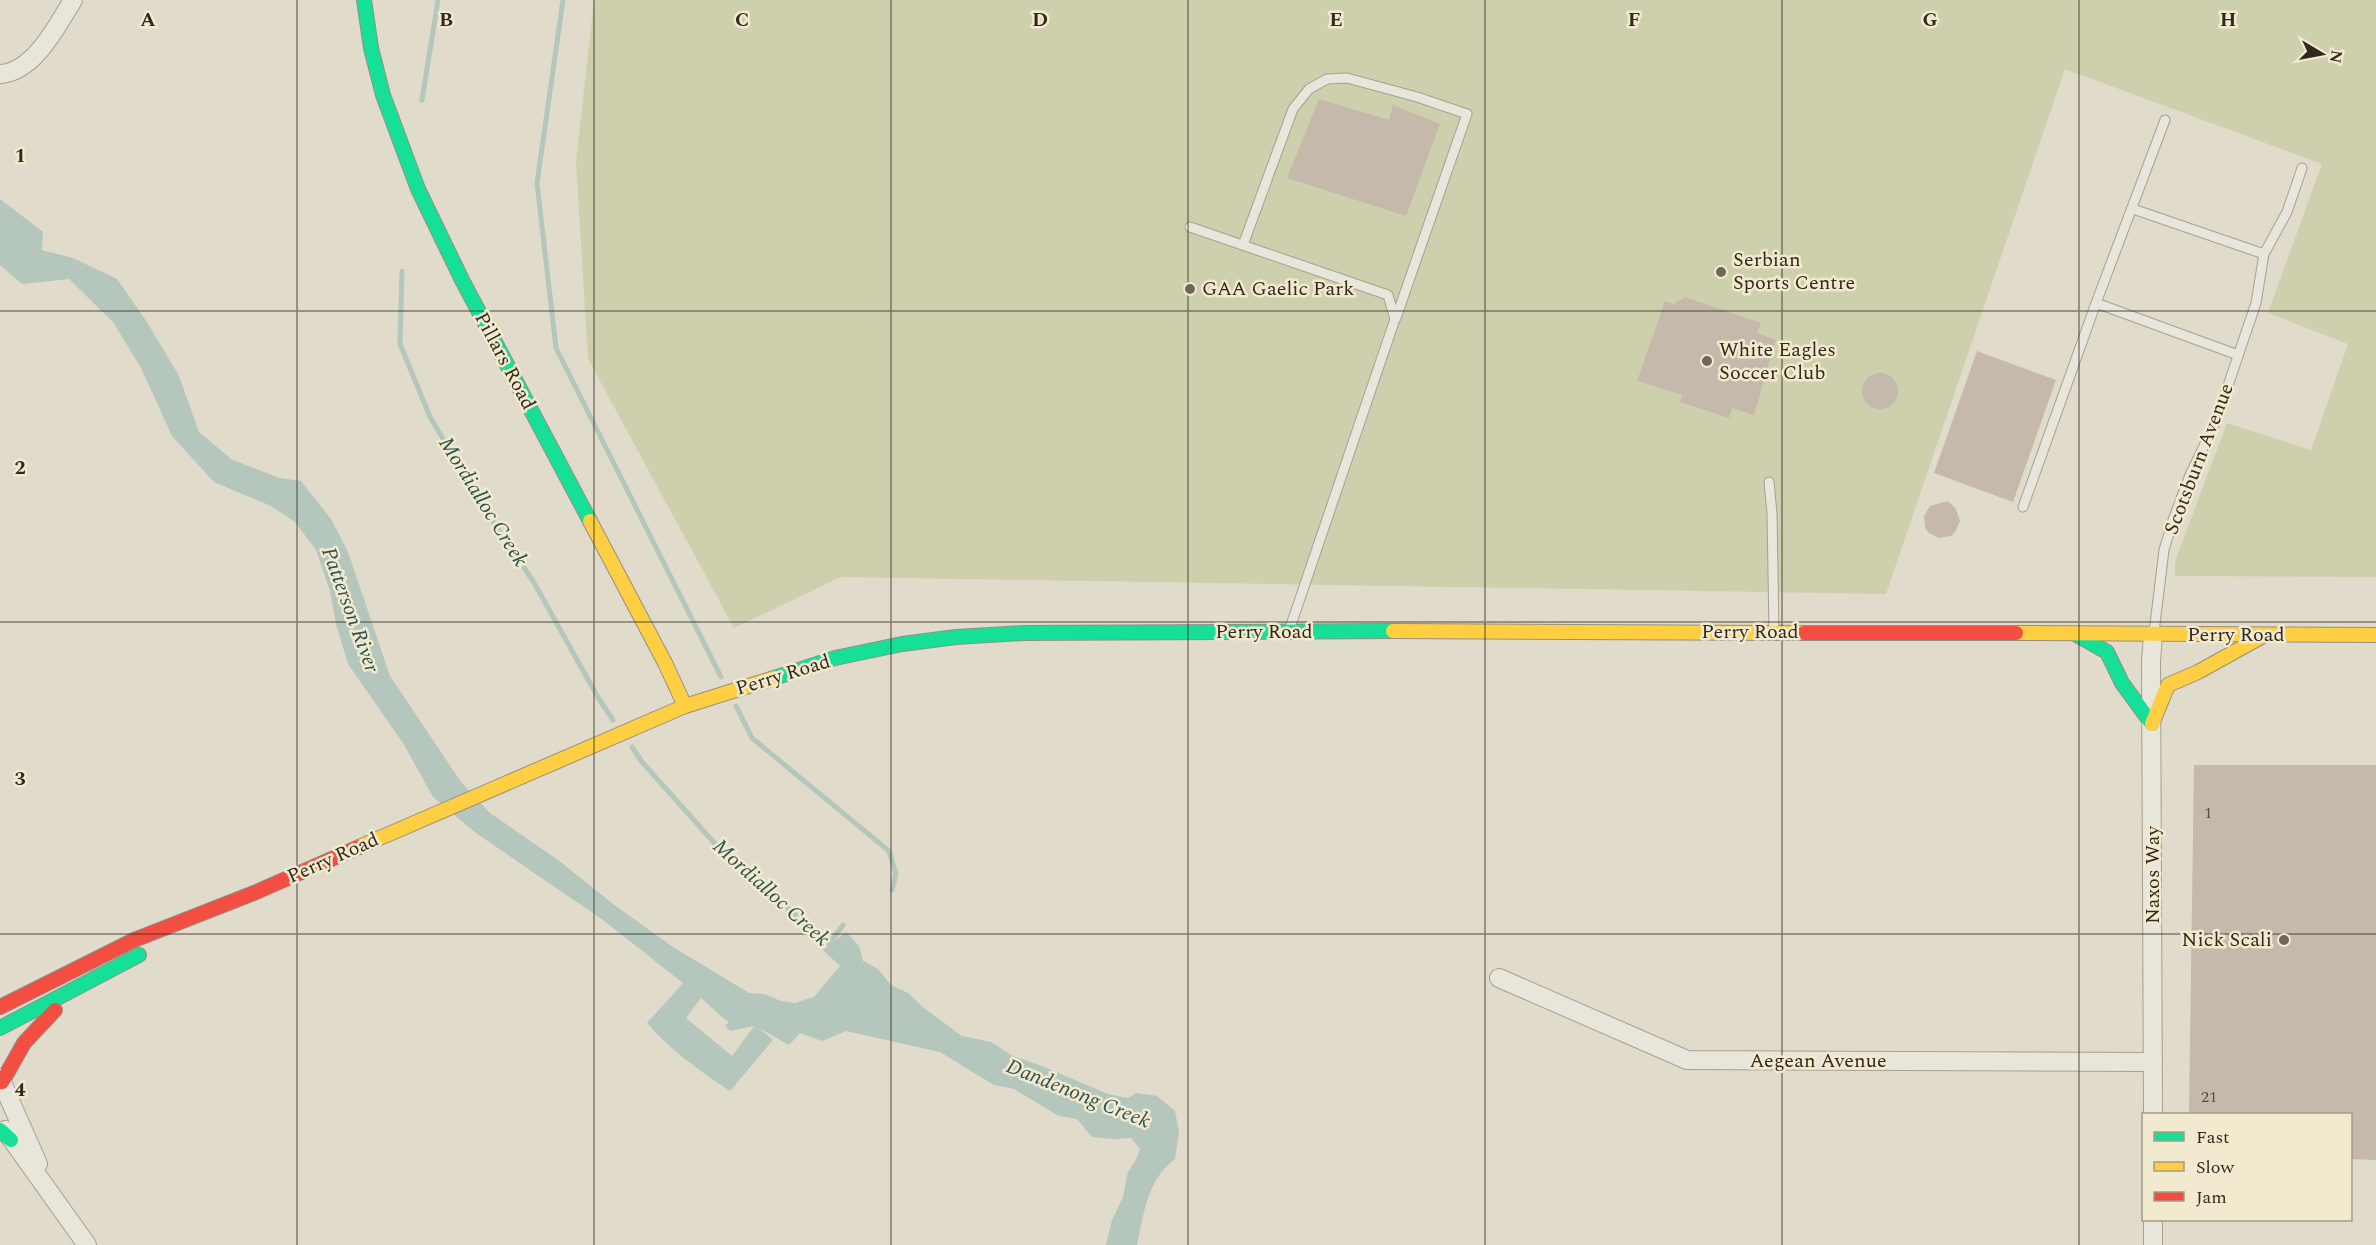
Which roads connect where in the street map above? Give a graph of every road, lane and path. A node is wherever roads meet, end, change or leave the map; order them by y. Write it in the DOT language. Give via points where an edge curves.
graph roads {
  1 [pos="73,0"];
  2 [pos="364,0"];
  3 [pos="0,74"];
  4 [pos="2165,120"];
  5 [pos="2302,168"];
  6 [pos="2133,209"];
  7 [pos="1190,227"];
  8 [pos="1243,245"];
  9 [pos="2264,254"];
  10 [pos="2096,303"];
  11 [pos="1395,319"];
  12 [pos="2238,355"];
  13 [pos="1769,482"];
  14 [pos="2023,507"];
  15 [pos="1289,632"];
  16 [pos="1774,633"];
  17 [pos="2074,634"];
  18 [pos="2153,635"];
  19 [pos="2266,635"];
  20 [pos="2376,635"];
  21 [pos="685,706"];
  22 [pos="2152,724"];
  23 [pos="205,914"];
  24 [pos="1499,978"];
  25 [pos="88,983"];
  26 [pos="0,1007"];
  27 [pos="0,1028"];
  28 [pos="2153,1062"];
  29 [pos="1,1080"];
  30 [pos="2153,1113"];
  31 [pos="0,1121"];
  32 [pos="5,1135"];
  33 [pos="49,1190"];
  34 [pos="2153,1221"];
  35 [pos="87,1245"];
  36 [pos="2153,1245"];
  1 -- 3 [label="street" via="32,60"];
  2 -- 21 [label="main road, Pillars Road" via="375,68 425,204"];
  4 -- 6 [label="lane"];
  5 -- 9 [label="lane, Scotsburn Avenue" via="2287,212"];
  6 -- 9 [label="lane"];
  6 -- 10 [label="lane"];
  7 -- 8 [label="lane"];
  8 -- 11 [label="lane" via="1388,295"];
  8 -- 11 [label="lane" via="1293,109 1309,88 1327,79 1347,78 1467,114"];
  9 -- 12 [label="lane, Scotsburn Avenue" via="2256,303"];
  10 -- 12 [label="lane"];
  10 -- 14 [label="lane"];
  11 -- 15 [label="lane"];
  12 -- 18 [label="lane, Scotsburn Avenue" via="2216,421 2173,520 2164,550"];
  13 -- 16 [label="lane"];
  15 -- 16 [label="main road, Perry Road"];
  15 -- 21 [label="main road, Perry Road" via="956,637 835,658"];
  16 -- 17 [label="main road, Perry Road"];
  17 -- 18 [label="main road, Perry Road"];
  17 -- 22 [label="main road" via="2107,652 2122,683"];
  18 -- 19 [label="main road, Perry Road"];
  18 -- 22 [label="street, Naxos Way"];
  19 -- 20 [label="main road, Perry Road"];
  19 -- 22 [label="main road" via="2168,685"];
  21 -- 23 [label="main road, Perry Road"];
  22 -- 28 [label="street, Naxos Way"];
  23 -- 25 [label="main road, Perry Road" via="181,932"];
  23 -- 26 [label="main road, Perry Road" via="134,940"];
  24 -- 28 [label="street, Aegean Avenue" via="1687,1060"];
  25 -- 27 [label="main road, Perry Road"];
  25 -- 29 [label="main road" via="29,1034"];
  28 -- 30 [label="street, Naxos Way"];
  29 -- 33 [label="street"];
  31 -- 32 [label="street"];
  32 -- 33 [label="street"];
  33 -- 35 [label="street"];
  34 -- 36 [label="street"];
}
